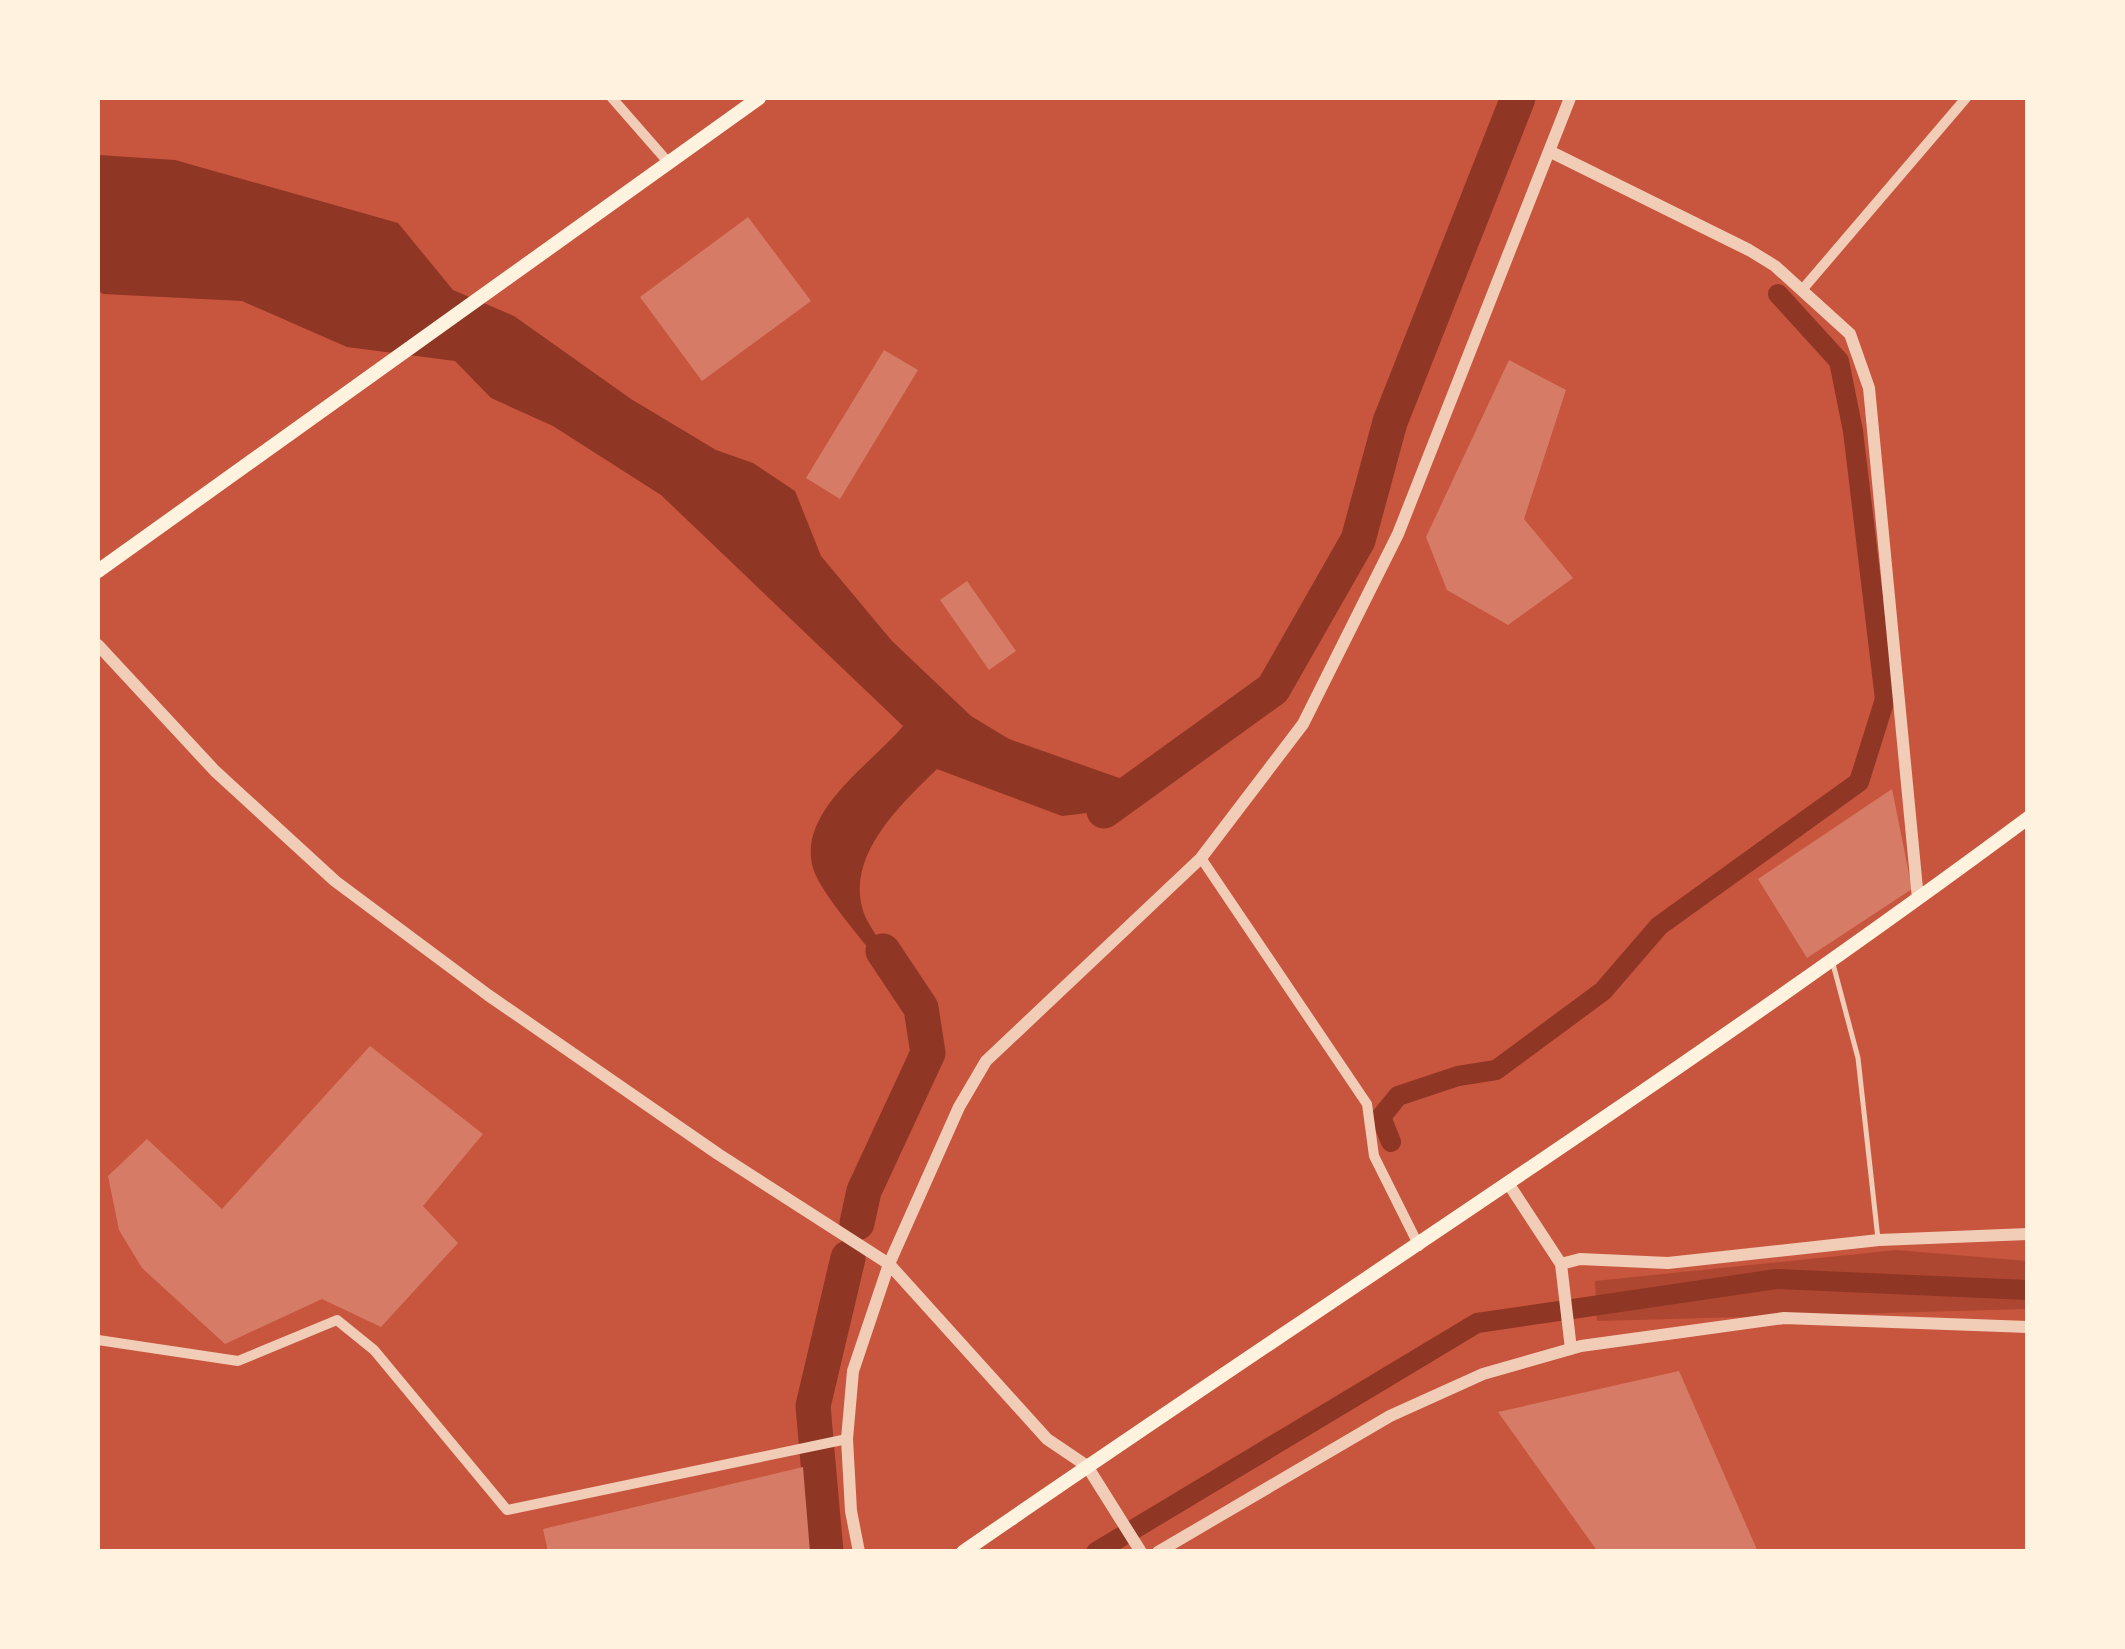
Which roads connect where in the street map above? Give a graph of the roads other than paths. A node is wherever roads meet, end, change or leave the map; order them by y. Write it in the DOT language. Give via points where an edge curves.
graph roads {
  1 [pos="612,98"];
  2 [pos="760,98"];
  3 [pos="1570,98"];
  4 [pos="1966,98"];
  5 [pos="1552,152"];
  6 [pos="668,162"];
  7 [pos="1802,290"];
  8 [pos="98,571"];
  9 [pos="98,645"];
  10 [pos="2028,818"];
  11 [pos="1201,858"];
  12 [pos="1918,899"];
  13 [pos="1832,957"];
  14 [pos="1508,1183"];
  15 [pos="2028,1234"];
  16 [pos="1878,1240"];
  17 [pos="1419,1246"];
  18 [pos="889,1264"];
  19 [pos="1561,1264"];
  20 [pos="2028,1327"];
  21 [pos="98,1340"];
  22 [pos="1571,1348"];
  23 [pos="846,1439"];
  24 [pos="1086,1466"];
  25 [pos="1140,1550"];
  26 [pos="859,1552"];
  27 [pos="962,1552"];
  28 [pos="1158,1552"];
  1 -- 6 [label="street"];
  2 -- 6 [label="main road"];
  3 -- 5 [label="street"];
  4 -- 7 [label="street"];
  5 -- 7 [label="street" via="1750,250"];
  5 -- 11 [label="street" via="1398,534 1304,724"];
  6 -- 8 [label="main road"];
  7 -- 12 [label="street" via="1850,334 1868,388"];
  9 -- 18 [label="street" via="214,771 334,882 702,1143"];
  10 -- 12 [label="main road"];
  11 -- 17 [label="street" via="1366,1104 1374,1156"];
  11 -- 18 [label="street" via="986,1061"];
  12 -- 13 [label="main road"];
  13 -- 14 [label="main road"];
  13 -- 16 [label="lane" via="1858,1058"];
  14 -- 17 [label="main road"];
  14 -- 19 [label="street"];
  15 -- 16 [label="street"];
  16 -- 19 [label="street" via="1668,1263 1580,1258"];
  17 -- 24 [label="main road"];
  18 -- 23 [label="street" via="853,1371"];
  18 -- 24 [label="street" via="1047,1440"];
  19 -- 22 [label="street"];
  20 -- 22 [label="street" via="1784,1318"];
  21 -- 23 [label="street" via="238,1361 336,1320 374,1350 507,1510"];
  22 -- 28 [label="street" via="1484,1374 1390,1416"];
  23 -- 26 [label="street"];
  24 -- 25 [label="street"];
  24 -- 27 [label="main road"];
}
